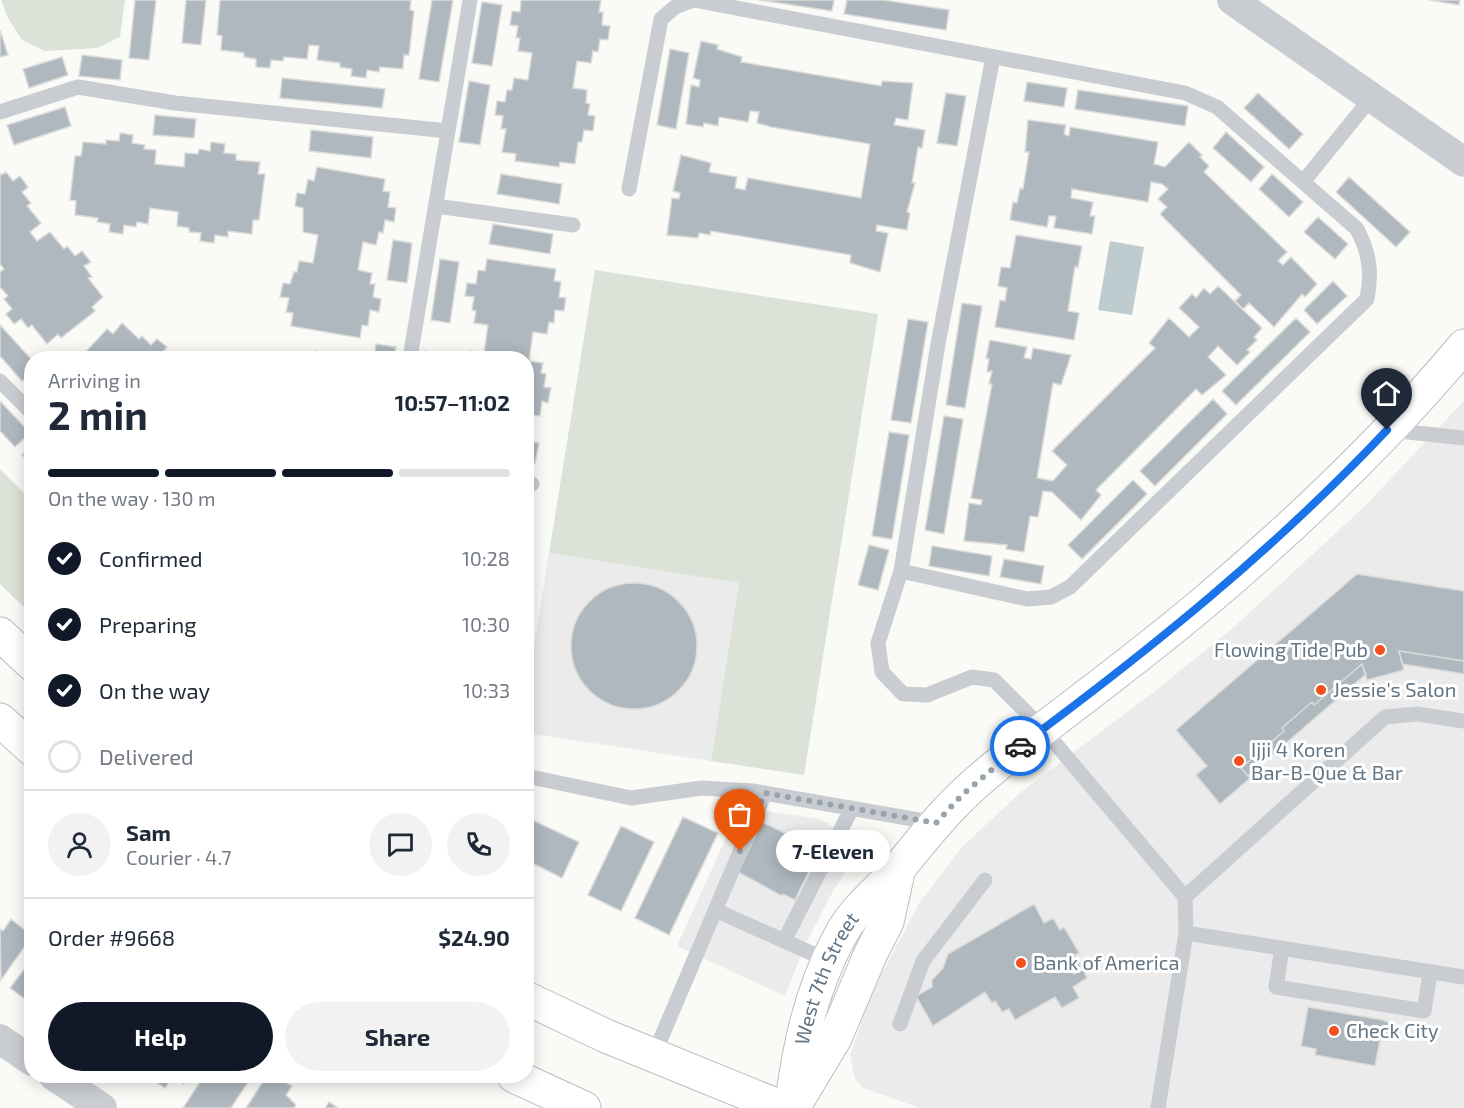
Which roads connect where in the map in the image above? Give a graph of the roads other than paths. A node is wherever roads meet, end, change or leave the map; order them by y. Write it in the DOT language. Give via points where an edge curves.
graph roads {
  1 [pos="470,0"];
  2 [pos="1232,0"];
  3 [pos="993,57"];
  4 [pos="1372,98"];
  5 [pos="0,112"];
  6 [pos="448,131"];
  7 [pos="1464,162"];
  8 [pos="1304,182"];
  9 [pos="629,189"];
  10 [pos="435,206"];
  11 [pos="573,225"];
  12 [pos="1463,348"];
  13 [pos="411,351"];
  14 [pos="0,381"];
  15 [pos="24,406"];
  16 [pos="1387,430"];
  17 [pos="1464,438"];
  18 [pos="901,572"];
  19 [pos="0,634"];
  20 [pos="24,656"];
  21 [pos="0,720"];
  22 [pos="1464,721"];
  23 [pos="1043,729"];
  24 [pos="24,742"];
  25 [pos="534,778"];
  26 [pos="765,793"];
  27 [pos="852,808"];
  28 [pos="936,823"];
  29 [pos="899,868"];
  30 [pos="985,880"];
  31 [pos="1185,897"];
  32 [pos="715,910"];
  33 [pos="1186,933"];
  34 [pos="784,941"];
  35 [pos="1282,948"];
  36 [pos="829,961"];
  37 [pos="1430,974"];
  38 [pos="1464,977"];
  39 [pos="534,1002"];
  40 [pos="900,1024"];
  41 [pos="0,1039"];
  42 [pos="24,1055"];
  43 [pos="653,1056"];
  44 [pos="64,1083"];
  45 [pos="529,1083"];
  46 [pos="102,1108"];
  47 [pos="584,1108"];
  48 [pos="783,1108"];
  49 [pos="792,1108"];
  50 [pos="1158,1108"];
  1 -- 6 [label="lane"];
  2 -- 4 [label="street"];
  3 -- 8 [label="lane" via="1185,93 1217,107"];
  3 -- 9 [label="lane" via="694,0 675,7 661,19"];
  3 -- 18 [label="lane" via="938,344"];
  4 -- 7 [label="street"];
  4 -- 8 [label="lane"];
  5 -- 6 [label="lane" via="78,87 175,103"];
  6 -- 10 [label="lane"];
  8 -- 18 [label="lane" via="1358,229 1368,250 1371,279 1367,299 1274,390 1070,586 1051,597 1027,600"];
  10 -- 11 [label="lane"];
  10 -- 13 [label="lane"];
  12 -- 16 [label="main road, West 7th Street"];
  14 -- 15 [label="lane"];
  16 -- 17 [label="lane"];
  16 -- 23 [label="main road, West 7th Street" via="1208,600"];
  18 -- 23 [label="lane" via="878,643 882,672 903,694 927,695 972,677 994,680"];
  19 -- 20 [label="main road"];
  21 -- 24 [label="main road"];
  22 -- 31 [label="lane" via="1417,714 1385,717"];
  23 -- 28 [label="main road, West 7th Street" via="962,795"];
  23 -- 31 [label="lane"];
  25 -- 26 [label="lane" via="631,798 702,788"];
  26 -- 27 [label="lane"];
  26 -- 32 [label="lane"];
  27 -- 28 [label="lane"];
  27 -- 34 [label="lane"];
  28 -- 29 [label="main road, West 7th Street"];
  29 -- 36 [label="main road, West 7th Street" via="858,909"];
  29 -- 49 [label="main road, West 7th Street" via="887,922 825,1057"];
  30 -- 40 [label="lane" via="923,961"];
  31 -- 33 [label="lane"];
  32 -- 34 [label="lane"];
  32 -- 43 [label="lane"];
  33 -- 35 [label="lane"];
  33 -- 50 [label="lane"];
  34 -- 36 [label="lane"];
  35 -- 37 [label="lane"];
  35 -- 37 [label="lane" via="1276,987 1425,1011"];
  36 -- 49 [label="main road, West 7th Street" via="811,1000 798,1049"];
  37 -- 38 [label="lane"];
  39 -- 43 [label="main road"];
  41 -- 42 [label="street"];
  43 -- 48 [label="main road"];
  44 -- 46 [label="street"];
  45 -- 47 [label="main road"];
}
